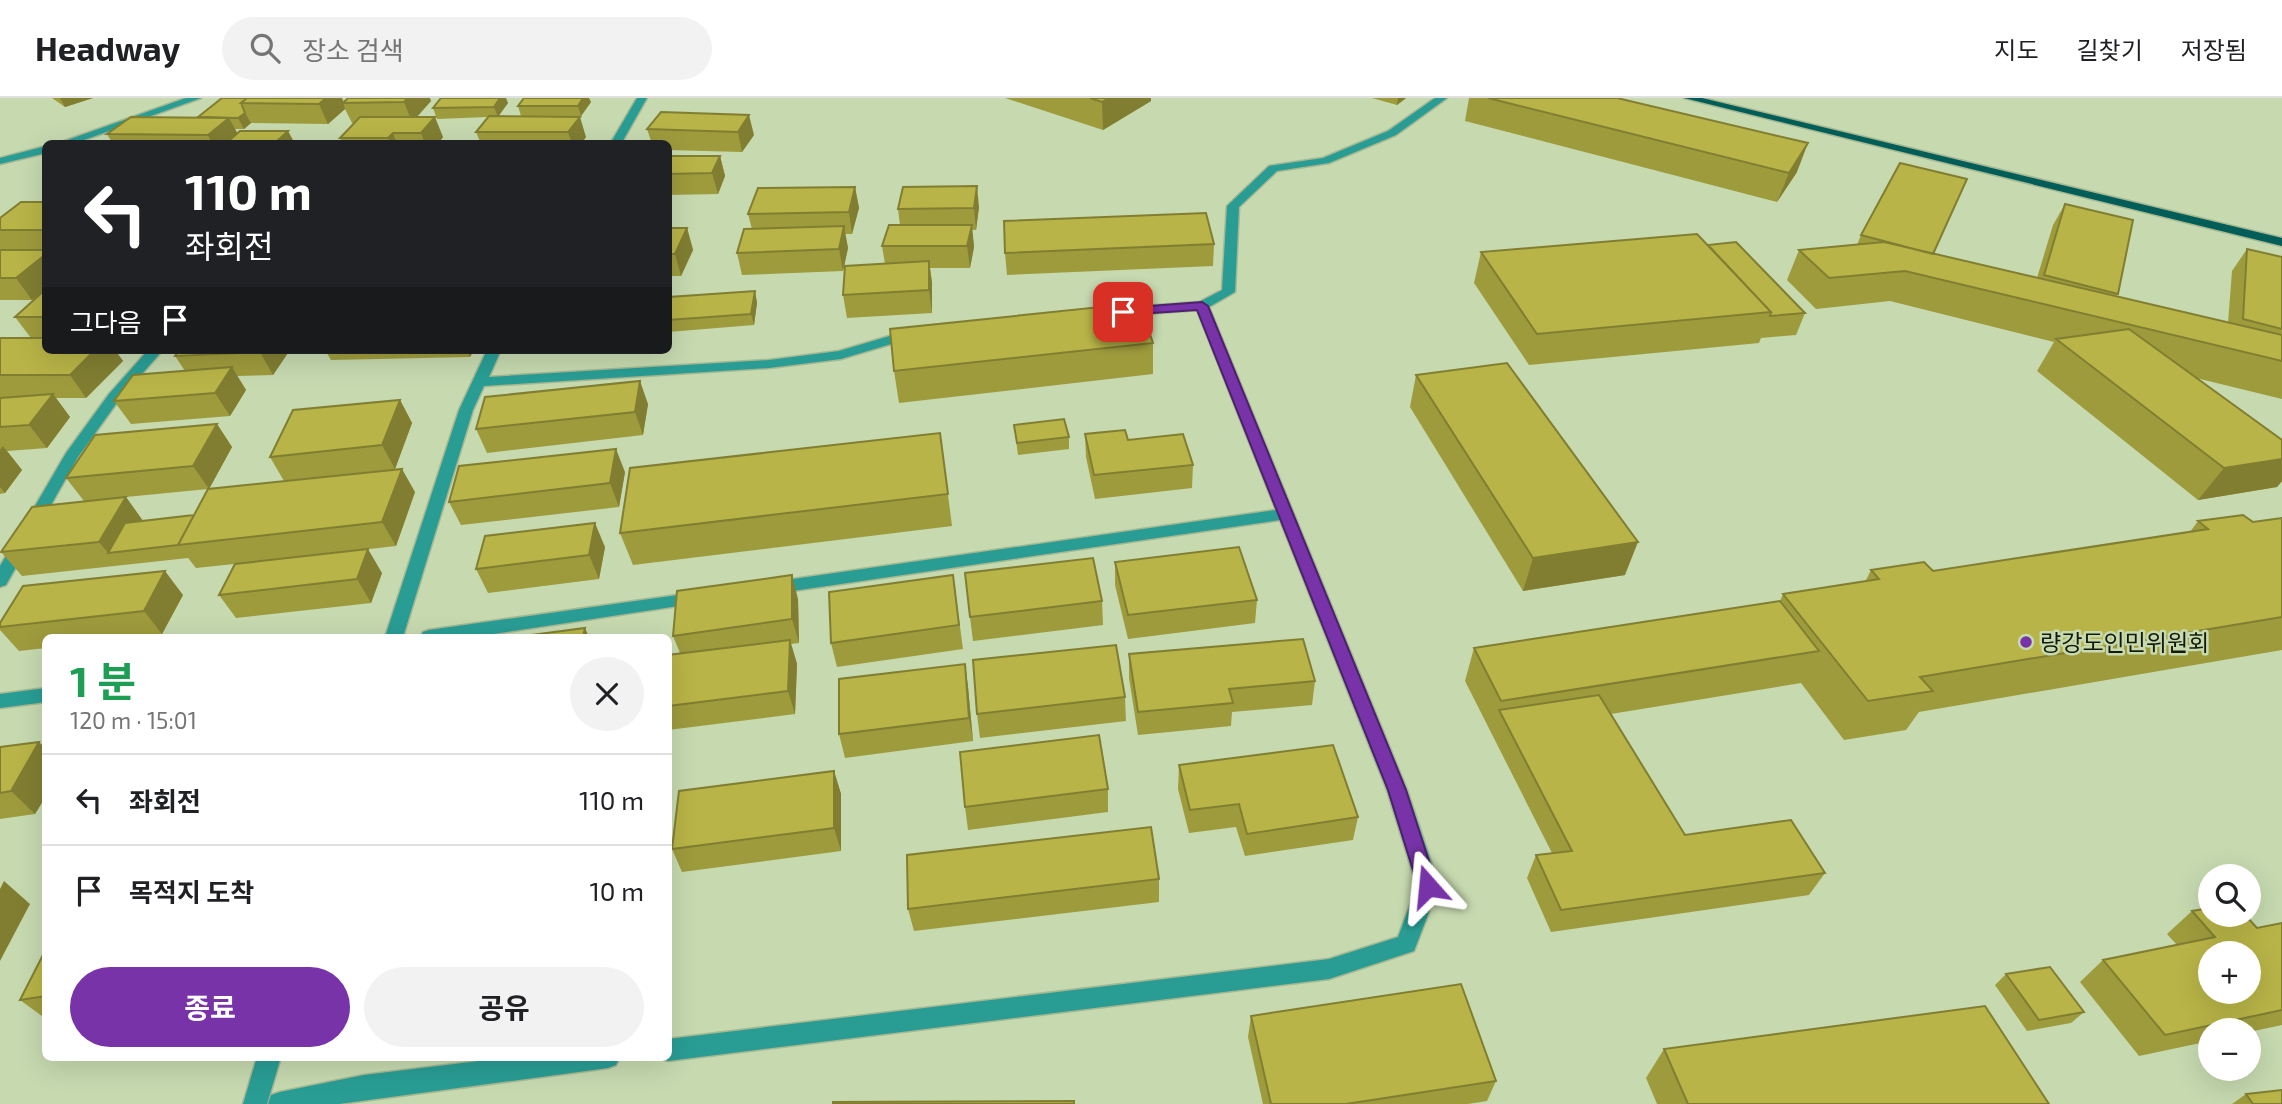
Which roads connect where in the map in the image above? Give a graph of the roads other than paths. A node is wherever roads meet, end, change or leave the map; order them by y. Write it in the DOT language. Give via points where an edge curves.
graph roads {
  1 [pos="197,98"];
  2 [pos="642,98"];
  3 [pos="1442,98"];
  4 [pos="1689,98"];
  5 [pos="73,140"];
  6 [pos="617,140"];
  7 [pos="42,150"];
  8 [pos="17,158"];
  9 [pos="42,158"];
  10 [pos="0,162"];
  11 [pos="2282,242"];
  12 [pos="1202,306"];
  13 [pos="1110,313"];
  14 [pos="932,329"];
  15 [pos="152,354"];
  16 [pos="492,354"];
  17 [pos="480,382"];
  18 [pos="1284,514"];
  19 [pos="0,581"];
  20 [pos="748,591"];
  21 [pos="720,595"];
  22 [pos="395,634"];
  23 [pos="450,634"];
  24 [pos="42,696"];
  25 [pos="0,701"];
  26 [pos="672,1050"];
  27 [pos="268,1061"];
  28 [pos="575,1061"];
  29 [pos="255,1104"];
  30 [pos="279,1104"];
  1 -- 5 [label="street"];
  2 -- 6 [label="street"];
  3 -- 12 [label="street" via="1381,138 1325,161 1273,169 1233,206 1228,292"];
  4 -- 11 [label="main road"];
  7 -- 8 [label="street"];
  8 -- 9 [label="street"];
  8 -- 10 [label="street"];
  12 -- 13 [label="street"];
  12 -- 18 [label="street"];
  14 -- 17 [label="street" via="841,355 769,364"];
  15 -- 19 [label="street" via="71,456"];
  16 -- 17 [label="street"];
  17 -- 22 [label="street" via="466,410"];
  18 -- 20 [label="street"];
  18 -- 26 [label="street" via="1397,790 1428,886 1406,944 1329,969"];
  21 -- 23 [label="street"];
  24 -- 25 [label="street"];
  27 -- 29 [label="street"];
  28 -- 30 [label="street" via="364,1087"];
}
